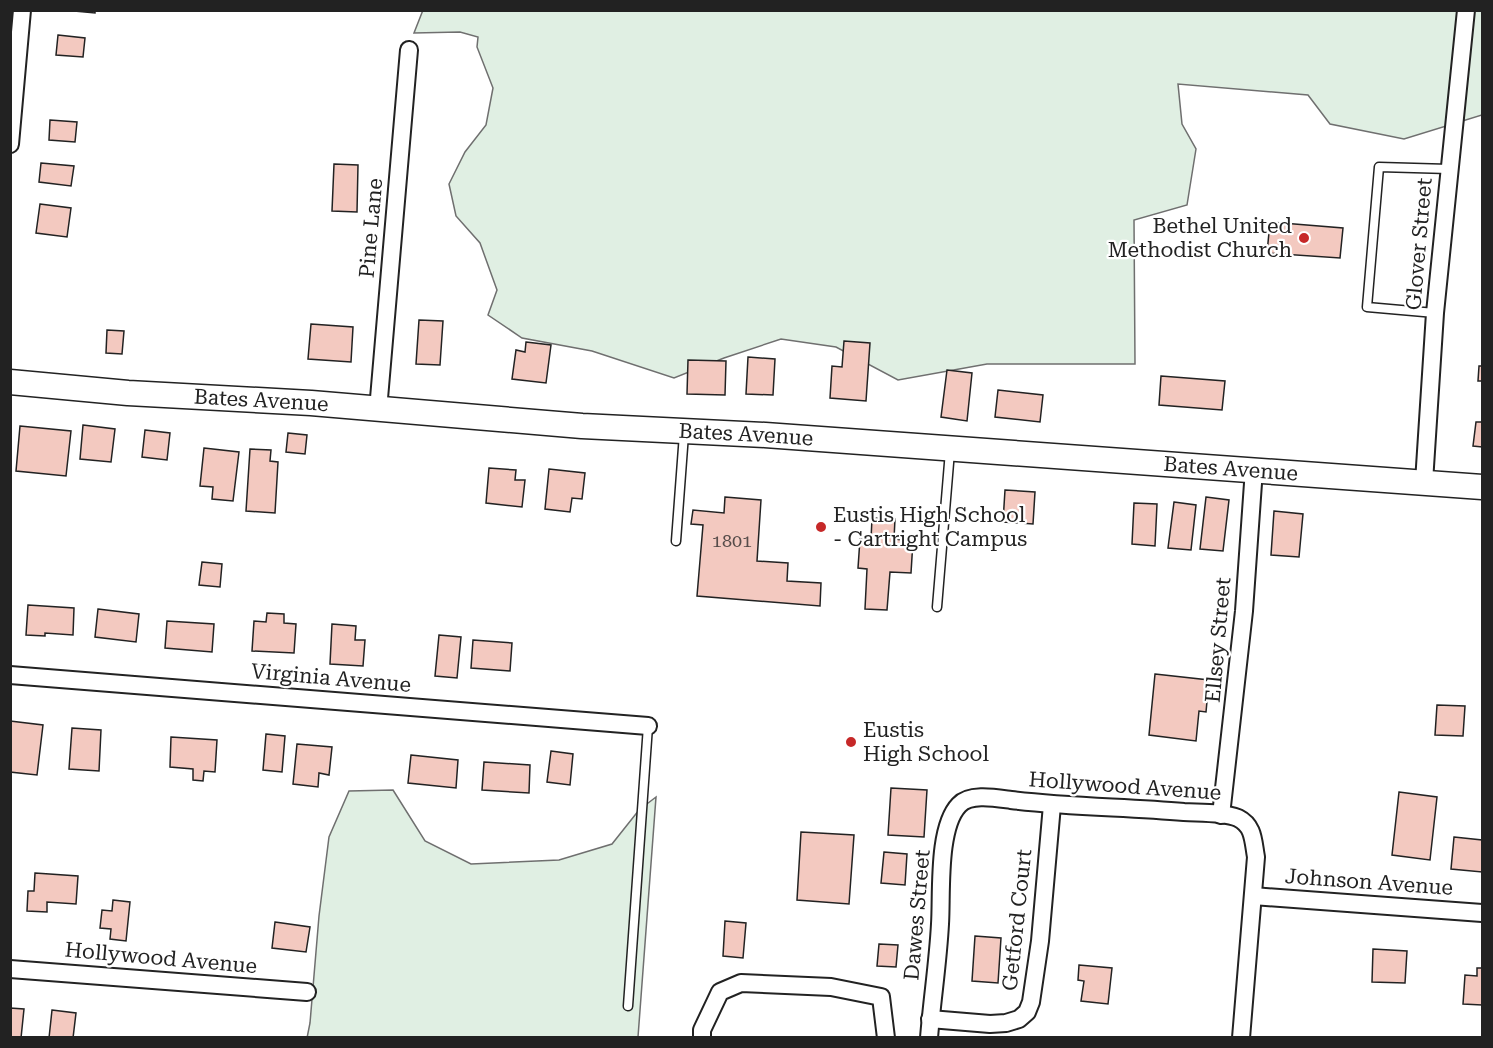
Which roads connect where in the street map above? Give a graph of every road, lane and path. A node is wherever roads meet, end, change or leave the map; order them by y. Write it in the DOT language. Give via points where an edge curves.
graph roads {
  1 [pos="22,10"];
  2 [pos="1466,10"];
  3 [pos="409,50"];
  4 [pos="10,144"];
  5 [pos="1449,169"];
  6 [pos="1435,313"];
  7 [pos="10,382"];
  8 [pos="378,410"];
  9 [pos="684,431"];
  10 [pos="950,448"];
  11 [pos="1254,469"];
  12 [pos="1424,482"];
  13 [pos="1482,487"];
  14 [pos="676,541"];
  15 [pos="937,607"];
  16 [pos="10,675"];
  17 [pos="648,726"];
  18 [pos="963,802"];
  19 [pos="1052,805"];
  20 [pos="1221,815"];
  21 [pos="1253,896"];
  22 [pos="1482,913"];
  23 [pos="10,969"];
  24 [pos="307,992"];
  25 [pos="628,1005"];
  26 [pos="930,1019"];
  27 [pos="702,1038"];
  28 [pos="886,1038"];
  29 [pos="929,1038"];
  30 [pos="1241,1038"];
  1 -- 4 [label="street"];
  2 -- 5 [label="street, Glover Street"];
  3 -- 8 [label="street, Pine Lane"];
  5 -- 6 [label="street, Glover Street"];
  5 -- 6 [label="lane" via="1378,167 1367,307"];
  6 -- 12 [label="street, Glover Street"];
  7 -- 8 [label="street, Bates Avenue"];
  8 -- 9 [label="street, Bates Avenue"];
  9 -- 10 [label="street, Bates Avenue"];
  9 -- 14 [label="lane"];
  10 -- 11 [label="street, Bates Avenue"];
  10 -- 15 [label="lane"];
  11 -- 12 [label="street, Bates Avenue"];
  11 -- 20 [label="street, Ellsey Street" via="1244,611"];
  12 -- 13 [label="street, Bates Avenue"];
  16 -- 17 [label="street, Virginia Avenue"];
  17 -- 25 [label="lane"];
  18 -- 19 [label="street, Hollywood Avenue" via="999,799"];
  18 -- 26 [label="street, Dawes Street" via="951,814 942,861"];
  19 -- 20 [label="street, Hollywood Avenue"];
  19 -- 26 [label="street, Getford Court" via="1040,941 1031,1002 1026,1011 1019,1019 1006,1023"];
  20 -- 21 [label="street, Hollywood Avenue" via="1236,818 1252,831 1256,857"];
  21 -- 22 [label="street, Johnson Avenue"];
  21 -- 30 [label="street, Hollywood Avenue"];
  23 -- 24 [label="street, Hollywood Avenue"];
  26 -- 29 [label="street, Dawes Street"];
  27 -- 28 [label="street" via="720,992 741,983 831,987 881,997"];
}
